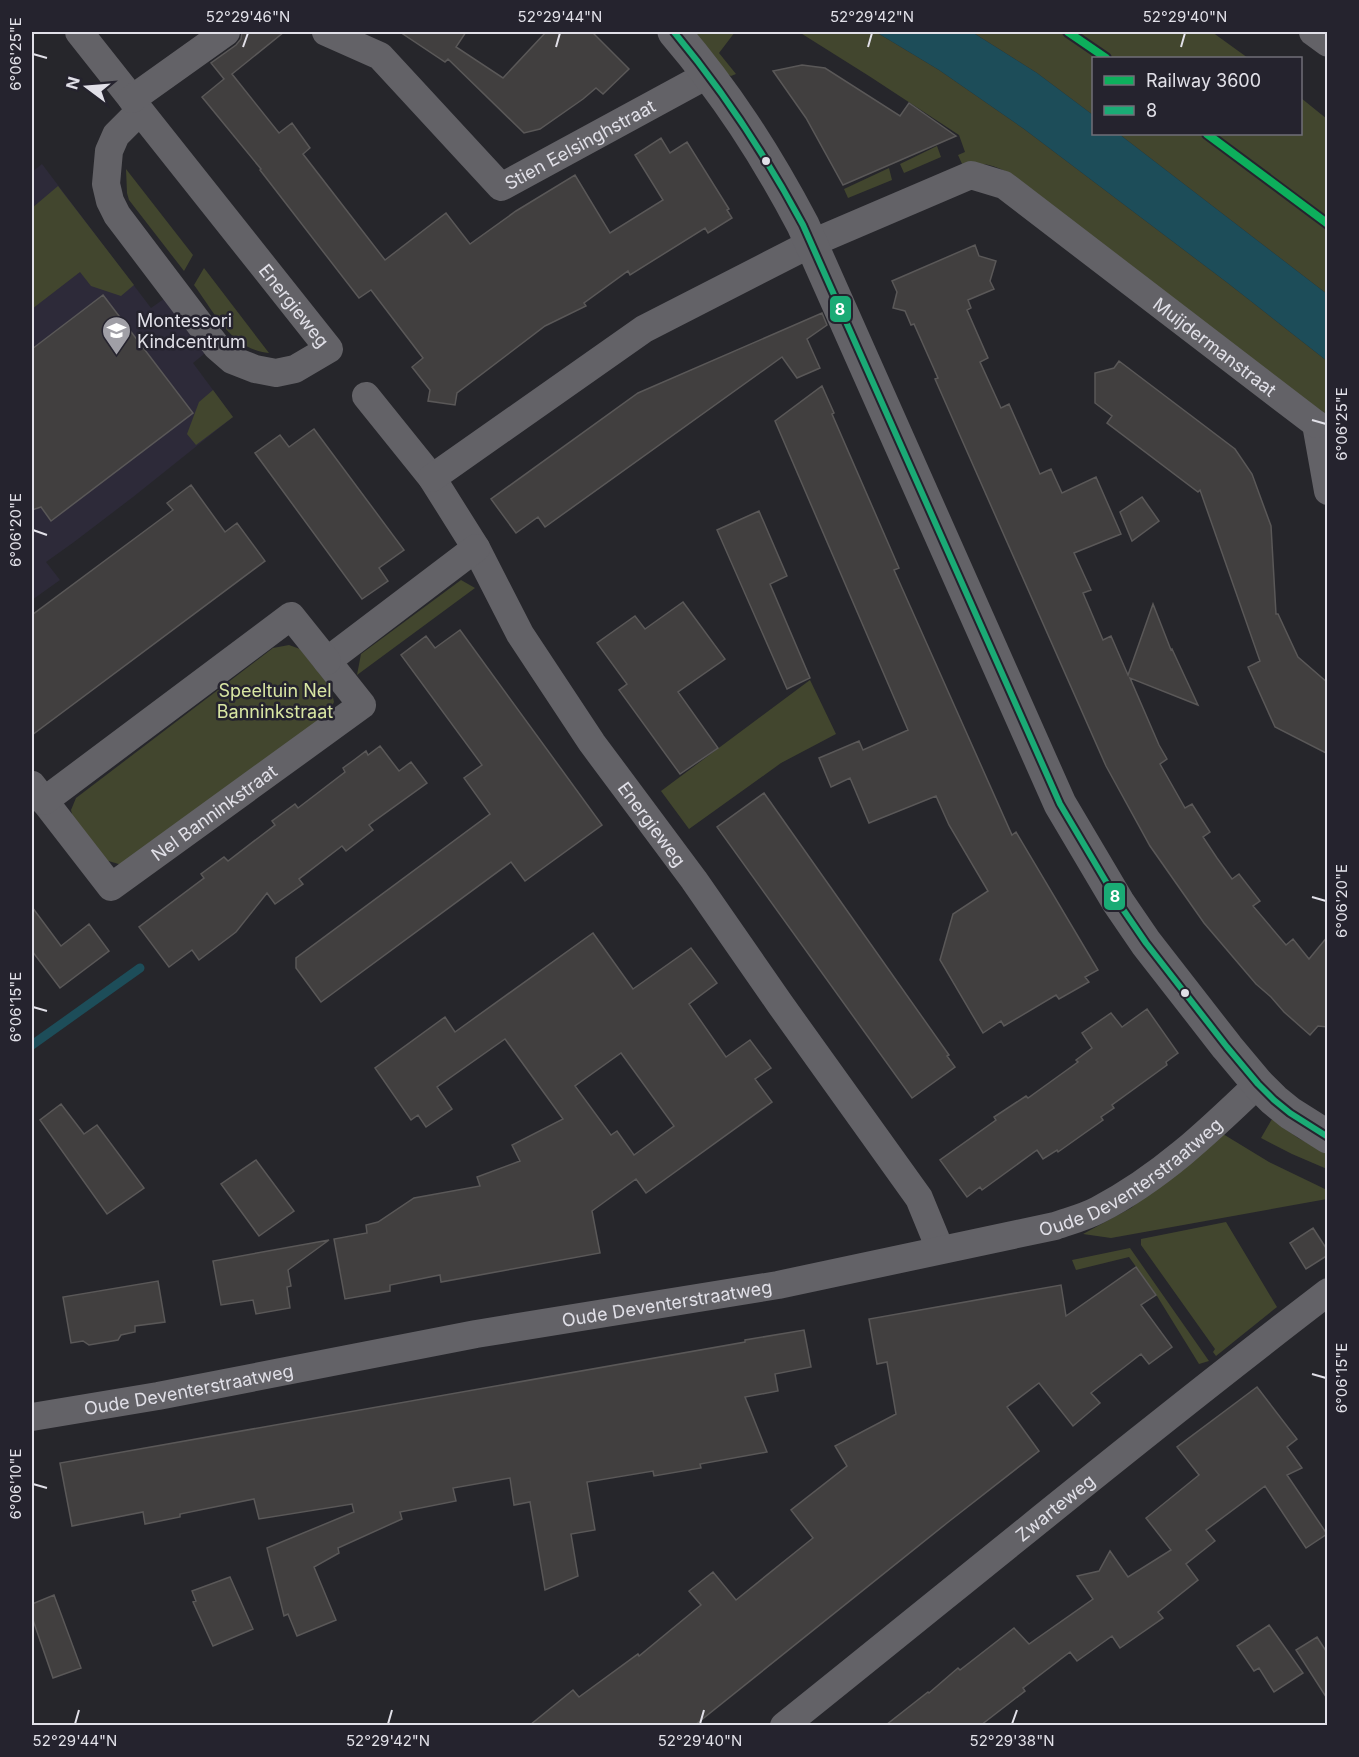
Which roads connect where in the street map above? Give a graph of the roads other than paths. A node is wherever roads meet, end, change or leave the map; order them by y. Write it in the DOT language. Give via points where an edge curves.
graph roads {
  1 [pos="79,32"];
  2 [pos="226,32"];
  3 [pos="326,32"];
  4 [pos="674,32"];
  5 [pos="1313,32"];
  6 [pos="1328,43"];
  7 [pos="709,74"];
  8 [pos="136,105"];
  9 [pos="812,243"];
  10 [pos="366,396"];
  11 [pos="1322,429"];
  12 [pos="432,478"];
  13 [pos="1328,491"];
  14 [pos="476,548"];
  15 [pos="327,661"];
  16 [pos="38,793"];
  17 [pos="1258,1084"];
  18 [pos="1328,1137"];
  19 [pos="940,1249"];
  20 [pos="1328,1292"];
  21 [pos="32,1417"];
  22 [pos="784,1725"];
  1 -- 8 [label="street, Energieweg"];
  2 -- 8 [label="street"];
  3 -- 7 [label="street, Stien Eelsinghstraat" via="381,56 501,187"];
  4 -- 7 [label="street"];
  5 -- 6 [label="street"];
  7 -- 9 [label="street" via="776,174"];
  8 -- 8 [label="street, Energieweg" via="109,151 106,184 110,201 217,347 232,360 276,373 295,369 329,350"];
  9 -- 11 [label="street, Muijdermanstraat" via="971,175 1004,185"];
  9 -- 12 [label="street, Muijdermanstraat" via="644,329"];
  9 -- 17 [label="street" via="1060,804 1146,943"];
  10 -- 12 [label="street, Energieweg"];
  11 -- 13 [label="street"];
  12 -- 14 [label="street, Energieweg"];
  14 -- 15 [label="street"];
  14 -- 19 [label="street, Energieweg" via="520,634 592,743 919,1198"];
  15 -- 16 [label="street, Nel Banninkstraat" via="291,616"];
  15 -- 16 [label="street, Nel Banninkstraat" via="362,705 111,887"];
  17 -- 18 [label="street" via="1290,1113"];
  17 -- 19 [label="street, Oude Deventerstraatweg" via="1182,1154 1141,1185 1096,1211 1055,1226"];
  19 -- 21 [label="street, Oude Deventerstraatweg" via="778,1285 476,1334"];
  20 -- 22 [label="street, Zwarteweg"];
}
